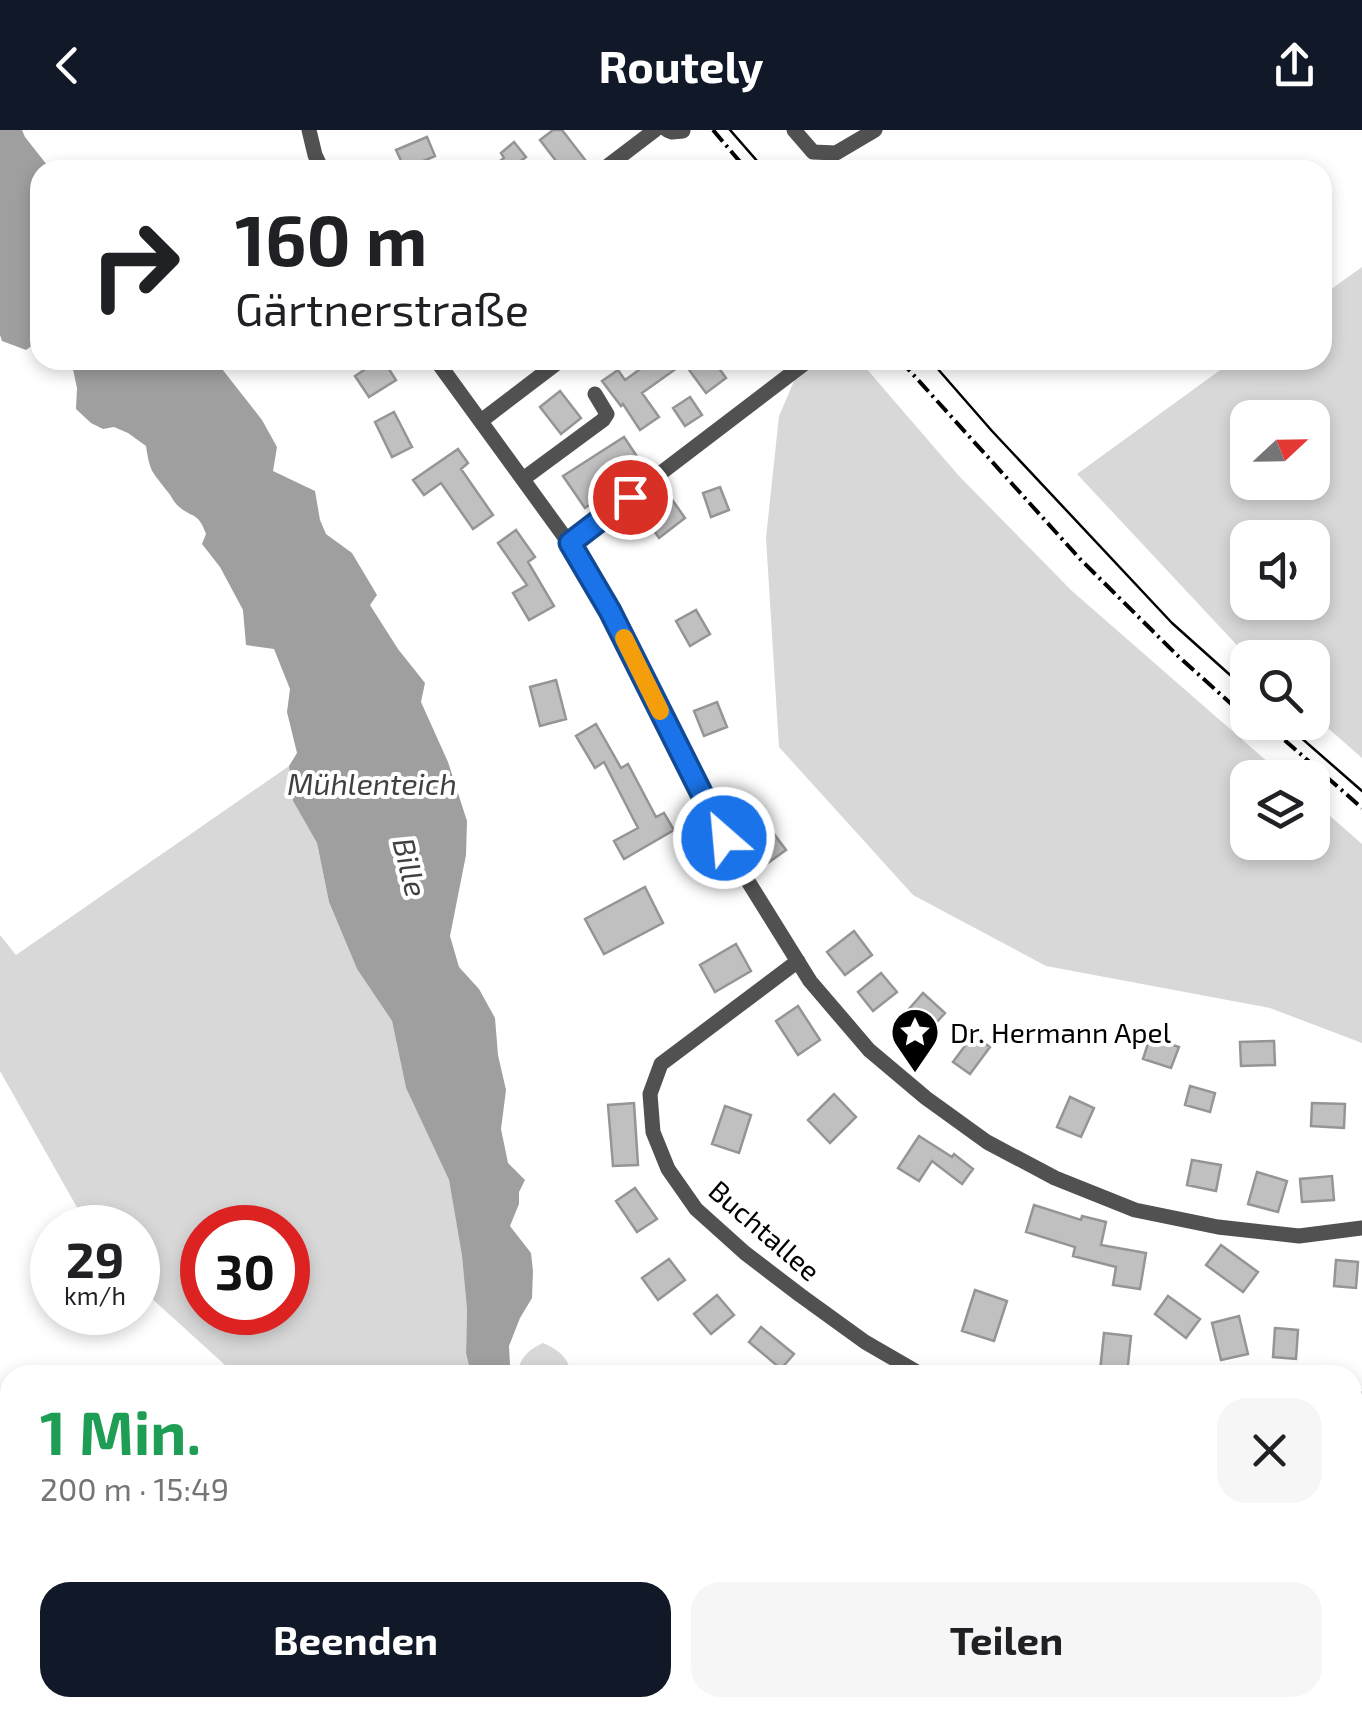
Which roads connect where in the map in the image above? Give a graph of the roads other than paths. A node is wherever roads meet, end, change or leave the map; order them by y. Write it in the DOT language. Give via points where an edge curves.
graph roads {
  1 [pos="309,130"];
  2 [pos="656,130"];
  3 [pos="667,130"];
  4 [pos="794,130"];
  5 [pos="875,130"];
  6 [pos="682,131"];
  7 [pos="318,160"];
  8 [pos="617,160"];
  9 [pos="443,370"];
  10 [pos="547,370"];
  11 [pos="797,370"];
  12 [pos="595,394"];
  13 [pos="480,420"];
  14 [pos="523,479"];
  15 [pos="570,543"];
  16 [pos="798,961"];
  17 [pos="1362,1228"];
  18 [pos="905,1365"];
  1 -- 7 [label="street"];
  2 -- 8 [label="street"];
  3 -- 6 [label="street"];
  4 -- 5 [label="street" via="814,152 836,153"];
  9 -- 13 [label="street"];
  10 -- 13 [label="street"];
  11 -- 15 [label="street"];
  12 -- 14 [label="street" via="605,409 603,420"];
  13 -- 14 [label="street"];
  14 -- 15 [label="street"];
  15 -- 16 [label="street" via="741,870"];
  16 -- 17 [label="street" via="883,1062 987,1142 1056,1178 1135,1210 1218,1227 1299,1236"];
  16 -- 18 [label="street, Buchtallee" via="661,1064 650,1094 653,1132 696,1209 800,1295"];
}
